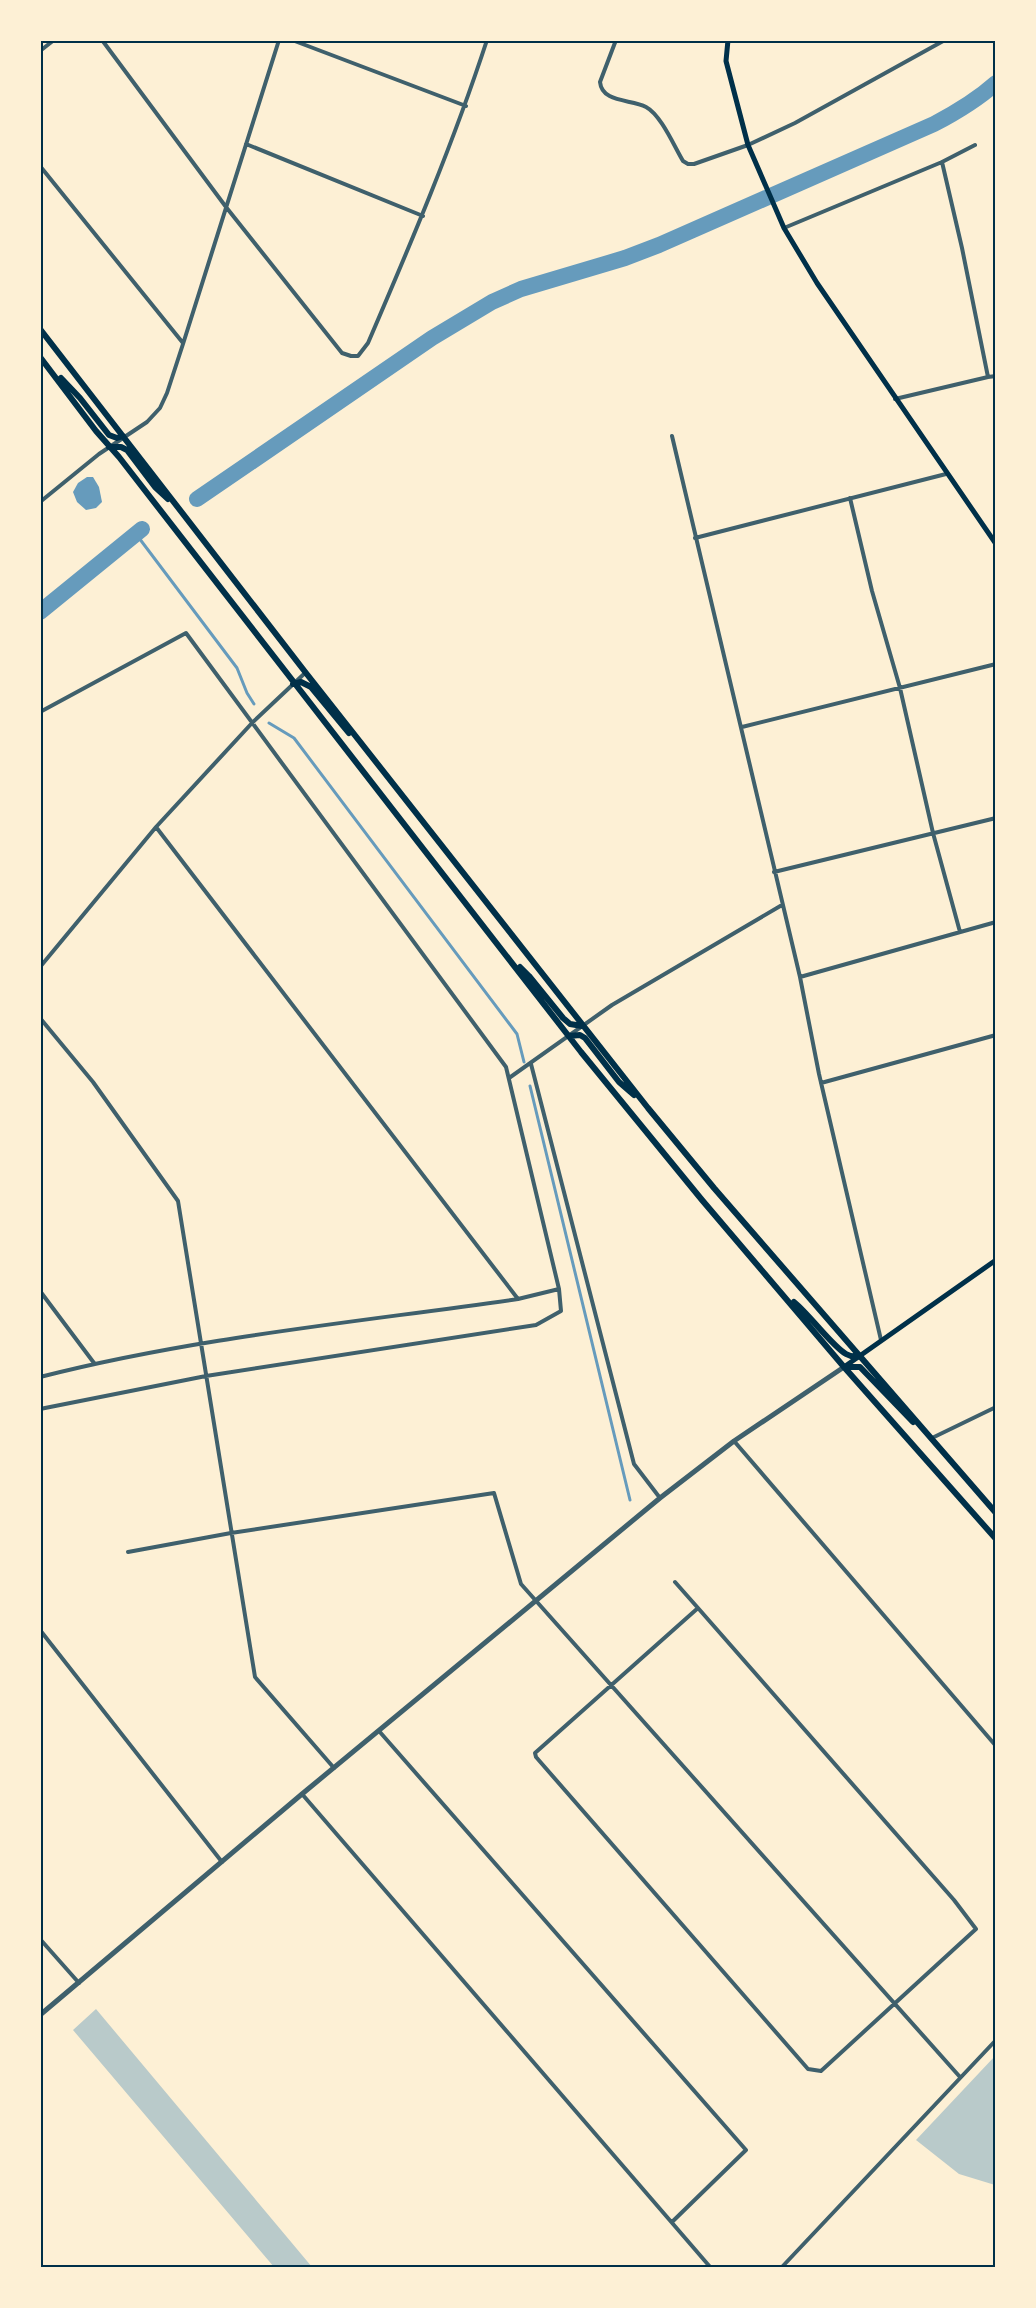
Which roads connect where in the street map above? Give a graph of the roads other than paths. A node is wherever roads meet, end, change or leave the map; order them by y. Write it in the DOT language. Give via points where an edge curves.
graph roads {
  1 [pos="54,40"];
  2 [pos="102,40"];
  3 [pos="279,40"];
  4 [pos="292,40"];
  5 [pos="487,40"];
  6 [pos="616,40"];
  7 [pos="728,40"];
  8 [pos="945,40"];
  9 [pos="40,51"];
  10 [pos="466,106"];
  11 [pos="246,144"];
  12 [pos="975,145"];
  13 [pos="748,146"];
  14 [pos="942,162"];
  15 [pos="40,166"];
  16 [pos="226,207"];
  17 [pos="423,216"];
  18 [pos="784,228"];
  19 [pos="40,329"];
  20 [pos="183,344"];
  21 [pos="42,359"];
  22 [pos="996,376"];
  23 [pos="988,377"];
  24 [pos="895,399"];
  25 [pos="123,436"];
  26 [pos="672,436"];
  27 [pos="109,447"];
  28 [pos="946,474"];
  29 [pos="850,498"];
  30 [pos="40,502"];
  31 [pos="181,512"];
  32 [pos="695,538"];
  33 [pos="996,544"];
  34 [pos="996,664"];
  35 [pos="306,673"];
  36 [pos="293,684"];
  37 [pos="900,688"];
  38 [pos="40,712"];
  39 [pos="252,723"];
  40 [pos="742,727"];
  41 [pos="366,750"];
  42 [pos="996,818"];
  43 [pos="156,827"];
  44 [pos="933,833"];
  45 [pos="774,872"];
  46 [pos="782,905"];
  47 [pos="996,922"];
  48 [pos="960,932"];
  49 [pos="506,955"];
  50 [pos="40,967"];
  51 [pos="800,977"];
  52 [pos="40,1018"];
  53 [pos="582,1026"];
  54 [pos="996,1035"];
  55 [pos="569,1036"];
  56 [pos="531,1064"];
  57 [pos="509,1078"];
  58 [pos="821,1083"];
  59 [pos="648,1108"];
  60 [pos="996,1260"];
  61 [pos="559,1289"];
  62 [pos="780,1290"];
  63 [pos="40,1291"];
  64 [pos="518,1299"];
  65 [pos="881,1341"];
  66 [pos="201,1344"];
  67 [pos="860,1356"];
  68 [pos="94,1363"];
  69 [pos="844,1367"];
  70 [pos="206,1376"];
  71 [pos="40,1377"];
  72 [pos="996,1407"];
  73 [pos="40,1409"];
  74 [pos="931,1439"];
  75 [pos="734,1442"];
  76 [pos="660,1498"];
  77 [pos="996,1513"];
  78 [pos="231,1533"];
  79 [pos="996,1539"];
  80 [pos="128,1552"];
  81 [pos="675,1582"];
  82 [pos="538,1601"];
  83 [pos="699,1608"];
  84 [pos="40,1630"];
  85 [pos="611,1684"];
  86 [pos="379,1731"];
  87 [pos="996,1746"];
  88 [pos="334,1768"];
  89 [pos="302,1794"];
  90 [pos="222,1862"];
  91 [pos="40,1939"];
  92 [pos="79,1983"];
  93 [pos="894,2006"];
  94 [pos="40,2015"];
  95 [pos="996,2040"];
  96 [pos="960,2077"];
  97 [pos="672,2222"];
  98 [pos="711,2268"];
  99 [pos="781,2268"];
  1 -- 9 [label="street"];
  2 -- 16 [label="street"];
  3 -- 11 [label="street"];
  4 -- 10 [label="street"];
  5 -- 10 [label="street"];
  6 -- 13 [label="street" via="600,82 601,89 606,95 646,107 656,116 683,161 694,164"];
  7 -- 13 [label="main road" via="726,61"];
  8 -- 13 [label="street"];
  10 -- 17 [label="street"];
  11 -- 16 [label="street"];
  11 -- 17 [label="street"];
  12 -- 14 [label="street"];
  13 -- 18 [label="main road"];
  14 -- 18 [label="street"];
  14 -- 23 [label="street"];
  15 -- 20 [label="street"];
  16 -- 17 [label="street" via="342,352 351,356 364,350"];
  16 -- 20 [label="street"];
  18 -- 24 [label="main road"];
  19 -- 25 [label="main road"];
  20 -- 25 [label="street" via="160,408 147,422"];
  21 -- 25 [label="main road" via="109,435"];
  21 -- 27 [label="main road"];
  22 -- 23 [label="street"];
  23 -- 24 [label="street"];
  24 -- 28 [label="main road"];
  25 -- 27 [label="street"];
  25 -- 31 [label="main road"];
  26 -- 32 [label="street"];
  27 -- 30 [label="street"];
  27 -- 31 [label="main road" via="127,450 155,487"];
  27 -- 36 [label="main road"];
  28 -- 29 [label="street"];
  28 -- 33 [label="main road"];
  29 -- 32 [label="street"];
  29 -- 37 [label="street"];
  31 -- 35 [label="main road"];
  32 -- 40 [label="street"];
  34 -- 37 [label="street"];
  35 -- 36 [label="street"];
  35 -- 41 [label="main road"];
  36 -- 39 [label="street"];
  36 -- 41 [label="main road" via="301,682 311,687"];
  36 -- 49 [label="main road"];
  37 -- 40 [label="street"];
  37 -- 44 [label="street"];
  38 -- 39 [label="street" via="186,633"];
  39 -- 43 [label="street"];
  39 -- 57 [label="street" via="506,1067"];
  40 -- 45 [label="street"];
  41 -- 53 [label="main road"];
  42 -- 44 [label="street"];
  43 -- 50 [label="street"];
  43 -- 64 [label="street"];
  44 -- 45 [label="street"];
  44 -- 48 [label="street"];
  45 -- 46 [label="street"];
  46 -- 51 [label="street"];
  46 -- 53 [label="street" via="650,981"];
  47 -- 48 [label="street"];
  48 -- 51 [label="street"];
  49 -- 53 [label="main road" via="563,1018"];
  49 -- 55 [label="main road"];
  51 -- 58 [label="street"];
  52 -- 66 [label="street" via="93,1082 178,1201"];
  53 -- 55 [label="street"];
  53 -- 59 [label="main road"];
  54 -- 58 [label="street"];
  55 -- 56 [label="street"];
  55 -- 59 [label="main road" via="585,1038 619,1082"];
  55 -- 62 [label="main road"];
  56 -- 57 [label="street"];
  56 -- 76 [label="street" via="634,1464"];
  57 -- 61 [label="street"];
  58 -- 65 [label="street"];
  59 -- 67 [label="main road"];
  60 -- 65 [label="main road"];
  61 -- 64 [label="street"];
  61 -- 70 [label="street" via="561,1311 536,1324"];
  62 -- 67 [label="main road" via="809,1314 845,1354"];
  62 -- 69 [label="main road"];
  63 -- 68 [label="street"];
  64 -- 66 [label="street"];
  65 -- 67 [label="main road"];
  66 -- 68 [label="street"];
  66 -- 70 [label="street"];
  67 -- 69 [label="main road"];
  67 -- 74 [label="main road"];
  68 -- 71 [label="street"];
  69 -- 74 [label="main road" via="860,1367"];
  69 -- 75 [label="street"];
  69 -- 79 [label="main road"];
  70 -- 73 [label="street"];
  70 -- 78 [label="street"];
  72 -- 74 [label="street"];
  74 -- 77 [label="main road"];
  75 -- 76 [label="street"];
  75 -- 87 [label="street"];
  76 -- 82 [label="street"];
  78 -- 80 [label="street"];
  78 -- 82 [label="street" via="494,1493 521,1584"];
  78 -- 88 [label="street" via="255,1677"];
  81 -- 83 [label="street"];
  82 -- 85 [label="street"];
  82 -- 86 [label="street"];
  83 -- 85 [label="street"];
  83 -- 93 [label="street" via="974,1924 974,1933"];
  84 -- 90 [label="street"];
  85 -- 93 [label="street"];
  85 -- 93 [label="street" via="535,1753 536,1757 808,2069 821,2071"];
  86 -- 88 [label="street"];
  86 -- 97 [label="street" via="747,2150"];
  88 -- 89 [label="street"];
  89 -- 90 [label="street"];
  89 -- 97 [label="street"];
  90 -- 92 [label="street"];
  91 -- 92 [label="street"];
  92 -- 94 [label="street"];
  93 -- 96 [label="street"];
  95 -- 96 [label="street"];
  96 -- 99 [label="street"];
  97 -- 98 [label="street"];
}
